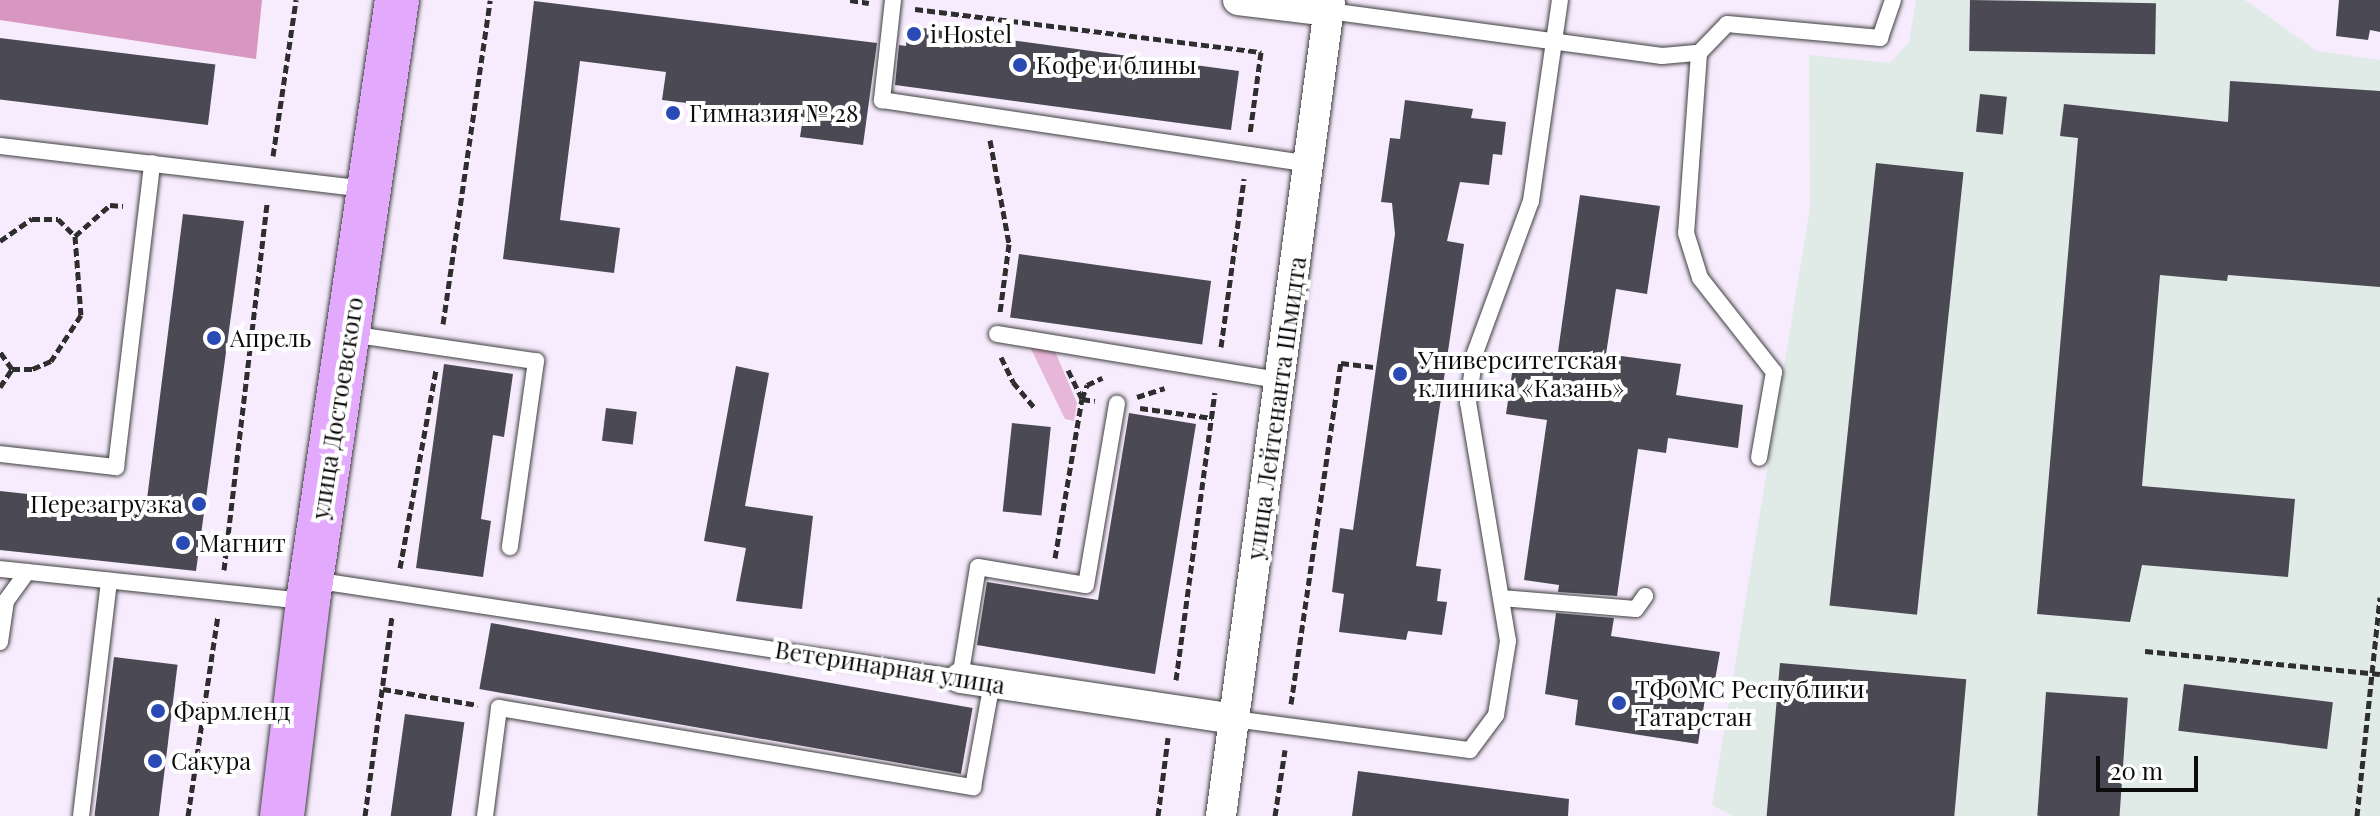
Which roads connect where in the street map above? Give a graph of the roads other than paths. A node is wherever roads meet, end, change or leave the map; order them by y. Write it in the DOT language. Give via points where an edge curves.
graph roads {
  1 [pos="397,0"];
  2 [pos="893,0"];
  3 [pos="1238,0"];
  4 [pos="1560,0"];
  5 [pos="1893,0"];
  6 [pos="1330,6"];
  7 [pos="1555,45"];
  8 [pos="1699,53"];
  9 [pos="0,146"];
  10 [pos="152,163"];
  11 [pos="1309,164"];
  12 [pos="370,189"];
  13 [pos="348,333"];
  14 [pos="997,334"];
  15 [pos="1279,380"];
  16 [pos="1117,404"];
  17 [pos="0,454"];
  18 [pos="1759,458"];
  19 [pos="510,547"];
  20 [pos="0,569"];
  21 [pos="27,572"];
  22 [pos="109,581"];
  23 [pos="309,590"];
  24 [pos="1645,596"];
  25 [pos="1501,598"];
  26 [pos="0,642"];
  27 [pos="960,678"];
  28 [pos="992,682"];
  29 [pos="1234,719"];
  30 [pos="81,816"];
  31 [pos="282,816"];
  32 [pos="485,816"];
  33 [pos="1221,816"];
  1 -- 12 [label="main road, улица Достоевского"];
  2 -- 11 [label="lane" via="882,100"];
  3 -- 6 [label="street"];
  4 -- 7 [label="lane"];
  5 -- 8 [label="lane" via="1880,38 1727,24"];
  6 -- 7 [label="lane"];
  6 -- 11 [label="street, улица Лейтенанта Шмидта"];
  7 -- 8 [label="lane" via="1662,56"];
  7 -- 25 [label="lane" via="1531,201 1475,353 1468,403"];
  8 -- 18 [label="lane" via="1686,233 1700,278 1774,372"];
  9 -- 10 [label="lane"];
  10 -- 12 [label="lane"];
  10 -- 17 [label="lane" via="116,467"];
  11 -- 15 [label="street, улица Лейтенанта Шмидта"];
  12 -- 13 [label="main road, улица Достоевского"];
  13 -- 19 [label="lane" via="536,361"];
  13 -- 23 [label="main road, улица Достоевского"];
  14 -- 15 [label="lane"];
  15 -- 29 [label="street, улица Лейтенанта Шмидта"];
  16 -- 27 [label="lane" via="1086,585 978,567"];
  20 -- 21 [label="lane, Ветеринарная улица"];
  21 -- 22 [label="lane, Ветеринарная улица"];
  21 -- 26 [label="lane" via="6,601"];
  22 -- 23 [label="lane, Ветеринарная улица" via="221,592"];
  22 -- 30 [label="lane"];
  23 -- 27 [label="lane, Ветеринарная улица" via="396,593"];
  23 -- 31 [label="main road, улица Достоевского"];
  24 -- 25 [label="lane" via="1636,609"];
  25 -- 29 [label="lane, Ветеринарная улица" via="1508,641 1496,715 1470,750"];
  27 -- 28 [label="street, Ветеринарная улица"];
  28 -- 29 [label="street, Ветеринарная улица"];
  28 -- 32 [label="lane" via="973,787 499,708"];
  29 -- 33 [label="street, улица Лейтенанта Шмидта"];
}
